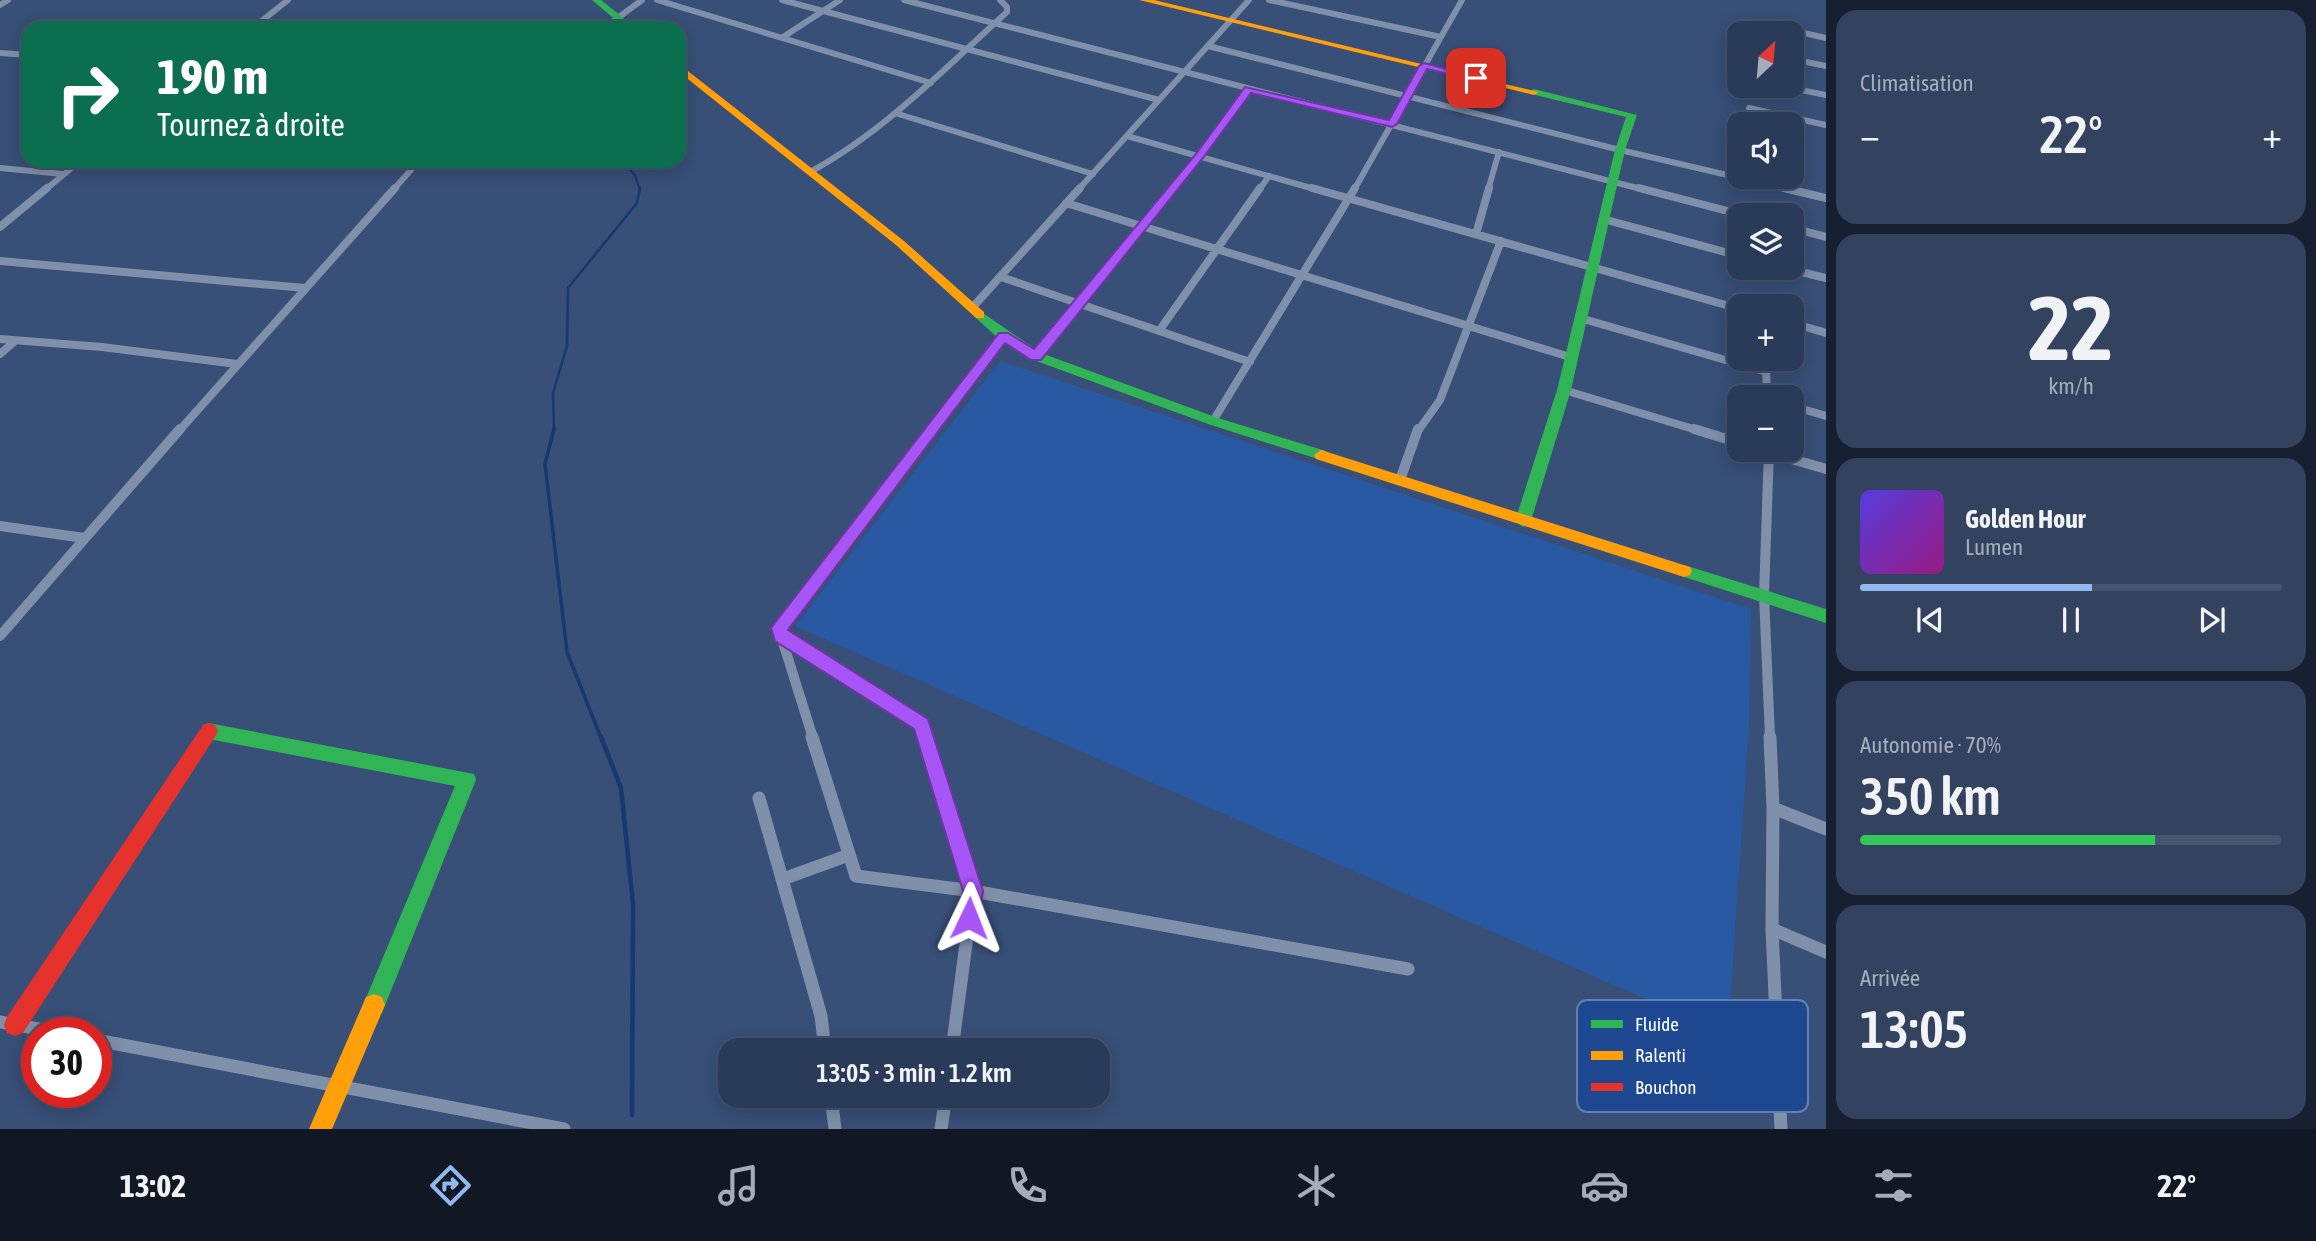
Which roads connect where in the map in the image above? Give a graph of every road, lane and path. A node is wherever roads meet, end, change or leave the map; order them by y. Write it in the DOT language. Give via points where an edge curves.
graph roads {
  1 [pos="8,0"];
  2 [pos="288,0"];
  3 [pos="596,0"];
  4 [pos="642,0"];
  5 [pos="657,0"];
  6 [pos="782,0"];
  7 [pos="840,0"];
  8 [pos="904,0"];
  9 [pos="1000,0"];
  10 [pos="1143,0"];
  11 [pos="1249,0"];
  12 [pos="1269,0"];
  13 [pos="1326,0"];
  14 [pos="1462,0"];
  15 [pos="0,5"];
  16 [pos="824,11"];
  17 [pos="1318,11"];
  18 [pos="617,17"];
  19 [pos="1230,20"];
  20 [pos="262,21"];
  21 [pos="612,21"];
  22 [pos="622,21"];
  23 [pos="994,25"];
  24 [pos="1804,33"];
  25 [pos="783,37"];
  26 [pos="1441,37"];
  27 [pos="1826,38"];
  28 [pos="1208,46"];
  29 [pos="969,49"];
  30 [pos="0,53"];
  31 [pos="21,54"];
  32 [pos="1804,61"];
  33 [pos="1424,66"];
  34 [pos="1826,66"];
  35 [pos="686,72"];
  36 [pos="1185,72"];
  37 [pos="931,83"];
  38 [pos="1248,89"];
  39 [pos="1804,91"];
  40 [pos="1408,95"];
  41 [pos="1826,95"];
  42 [pos="1159,100"];
  43 [pos="1749,108"];
  44 [pos="895,113"];
  45 [pos="1392,124"];
  46 [pos="1826,125"];
  47 [pos="1127,135"];
  48 [pos="1620,150"];
  49 [pos="1499,152"];
  50 [pos="1199,156"];
  51 [pos="0,168"];
  52 [pos="71,168"];
  53 [pos="413,168"];
  54 [pos="810,172"];
  55 [pos="63,174"];
  56 [pos="1093,174"];
  57 [pos="1269,176"];
  58 [pos="1613,181"];
  59 [pos="1350,198"];
  60 [pos="1826,198"];
  61 [pos="1066,203"];
  62 [pos="1727,211"];
  63 [pos="1603,219"];
  64 [pos="1142,226"];
  65 [pos="0,227"];
  66 [pos="1804,231"];
  67 [pos="1476,234"];
  68 [pos="1826,237"];
  69 [pos="1501,241"];
  70 [pos="1219,250"];
  71 [pos="1727,252"];
  72 [pos="0,261"];
  73 [pos="1592,267"];
  74 [pos="1804,272"];
  75 [pos="1001,276"];
  76 [pos="1305,277"];
  77 [pos="1826,278"];
  78 [pos="306,288"];
  79 [pos="1080,305"];
  80 [pos="1727,305"];
  81 [pos="972,308"];
  82 [pos="1580,318"];
  83 [pos="1468,326"];
  84 [pos="1804,327"];
  85 [pos="1159,331"];
  86 [pos="1826,333"];
  87 [pos="1004,336"];
  88 [pos="0,339"];
  89 [pos="15,341"];
  90 [pos="0,354"];
  91 [pos="1036,356"];
  92 [pos="1570,358"];
  93 [pos="1250,362"];
  94 [pos="237,364"];
  95 [pos="1767,372"];
  96 [pos="1767,385"];
  97 [pos="1564,390"];
  98 [pos="1804,410"];
  99 [pos="1826,416"];
  100 [pos="1213,421"];
  101 [pos="1727,439"];
  102 [pos="1766,462"];
  103 [pos="1803,462"];
  104 [pos="1826,469"];
  105 [pos="1400,480"];
  106 [pos="1523,520"];
  107 [pos="0,526"];
  108 [pos="84,538"];
  109 [pos="1764,595"];
  110 [pos="1826,616"];
  111 [pos="0,636"];
  112 [pos="781,636"];
  113 [pos="759,797"];
  114 [pos="1773,808"];
  115 [pos="1826,829"];
  116 [pos="849,855"];
  117 [pos="783,879"];
  118 [pos="973,891"];
  119 [pos="1772,929"];
  120 [pos="1826,952"];
  121 [pos="1408,969"];
  122 [pos="1775,1000"];
  123 [pos="7,1024"];
  124 [pos="824,1038"];
  125 [pos="954,1038"];
  126 [pos="112,1043"];
  127 [pos="340,1087"];
  128 [pos="832,1108"];
  129 [pos="945,1108"];
  130 [pos="320,1129"];
  131 [pos="564,1129"];
  132 [pos="835,1129"];
  133 [pos="942,1129"];
  1 -- 15 [label="street"];
  2 -- 20 [label="street"];
  3 -- 18 [label="street"];
  4 -- 18 [label="street"];
  5 -- 25 [label="street"];
  6 -- 16 [label="street"];
  7 -- 16 [label="street"];
  8 -- 23 [label="street"];
  9 -- 23 [label="street" via="1007,12"];
  10 -- 19 [label="street"];
  11 -- 19 [label="street"];
  12 -- 17 [label="street"];
  13 -- 17 [label="street"];
  14 -- 26 [label="street"];
  16 -- 25 [label="street"];
  16 -- 29 [label="street"];
  17 -- 26 [label="street"];
  18 -- 21 [label="street"];
  18 -- 22 [label="street"];
  19 -- 28 [label="street"];
  19 -- 33 [label="street"];
  23 -- 29 [label="street"];
  23 -- 36 [label="street"];
  24 -- 27 [label="street"];
  25 -- 37 [label="street"];
  26 -- 33 [label="street"];
  28 -- 36 [label="street"];
  28 -- 40 [label="street"];
  29 -- 37 [label="street"];
  29 -- 42 [label="street"];
  30 -- 31 [label="street"];
  32 -- 34 [label="street"];
  33 -- 40 [label="street"];
  33 -- 48 [label="street" via="1632,115"];
  35 -- 54 [label="street"];
  36 -- 38 [label="street"];
  36 -- 42 [label="street"];
  37 -- 44 [label="street"];
  38 -- 45 [label="street"];
  38 -- 50 [label="street"];
  39 -- 41 [label="street"];
  40 -- 45 [label="street"];
  40 -- 48 [label="street"];
  42 -- 47 [label="street"];
  43 -- 46 [label="street"];
  44 -- 54 [label="street" via="842,155"];
  44 -- 56 [label="street"];
  45 -- 49 [label="street"];
  45 -- 59 [label="street"];
  47 -- 50 [label="street"];
  47 -- 56 [label="street"];
  48 -- 58 [label="street"];
  48 -- 60 [label="street"];
  49 -- 58 [label="street"];
  49 -- 67 [label="street"];
  50 -- 57 [label="street"];
  50 -- 64 [label="street"];
  51 -- 55 [label="street"];
  52 -- 55 [label="street"];
  53 -- 78 [label="street"];
  54 -- 81 [label="street"];
  55 -- 65 [label="street"];
  56 -- 61 [label="street"];
  57 -- 59 [label="street"];
  57 -- 70 [label="street"];
  58 -- 62 [label="street"];
  58 -- 63 [label="street"];
  59 -- 67 [label="street"];
  59 -- 76 [label="street"];
  61 -- 64 [label="street"];
  61 -- 75 [label="street"];
  63 -- 71 [label="street"];
  63 -- 73 [label="street"];
  64 -- 70 [label="street"];
  64 -- 79 [label="street"];
  66 -- 68 [label="street"];
  67 -- 69 [label="street"];
  69 -- 73 [label="street"];
  69 -- 83 [label="street"];
  70 -- 76 [label="street"];
  70 -- 85 [label="street"];
  72 -- 78 [label="street"];
  73 -- 80 [label="street"];
  73 -- 82 [label="street"];
  74 -- 77 [label="street"];
  75 -- 79 [label="street"];
  75 -- 81 [label="street"];
  76 -- 83 [label="street"];
  76 -- 93 [label="street"];
  78 -- 94 [label="street"];
  79 -- 85 [label="street"];
  79 -- 91 [label="street"];
  81 -- 87 [label="street"];
  82 -- 92 [label="street"];
  82 -- 95 [label="street"];
  83 -- 92 [label="street"];
  83 -- 105 [label="street" via="1440,400 1419,427"];
  84 -- 86 [label="street"];
  85 -- 93 [label="street"];
  87 -- 91 [label="street"];
  87 -- 112 [label="street" via="779,628"];
  88 -- 89 [label="street"];
  89 -- 90 [label="street"];
  89 -- 94 [label="street"];
  91 -- 100 [label="street"];
  92 -- 97 [label="street"];
  93 -- 100 [label="street"];
  94 -- 108 [label="street"];
  95 -- 96 [label="street"];
  97 -- 101 [label="street"];
  97 -- 106 [label="street"];
  98 -- 99 [label="street"];
  100 -- 105 [label="street"];
  102 -- 109 [label="street"];
  103 -- 104 [label="street"];
  105 -- 106 [label="street"];
  106 -- 109 [label="street"];
  107 -- 108 [label="street"];
  108 -- 111 [label="street"];
  109 -- 110 [label="street"];
  109 -- 114 [label="street"];
  112 -- 116 [label="street"];
  112 -- 118 [label="street" via="922,724"];
  113 -- 117 [label="street"];
  114 -- 115 [label="street"];
  114 -- 119 [label="street"];
  116 -- 117 [label="street"];
  116 -- 118 [label="street" via="856,876"];
  117 -- 124 [label="street"];
  118 -- 121 [label="street"];
  118 -- 125 [label="street"];
  119 -- 120 [label="street"];
  119 -- 122 [label="street"];
  123 -- 127 [label="street" via="208,731 467,780"];
  126 -- 127 [label="street"];
  127 -- 130 [label="street"];
  127 -- 131 [label="street"];
  128 -- 132 [label="street"];
  129 -- 133 [label="street"];
}
